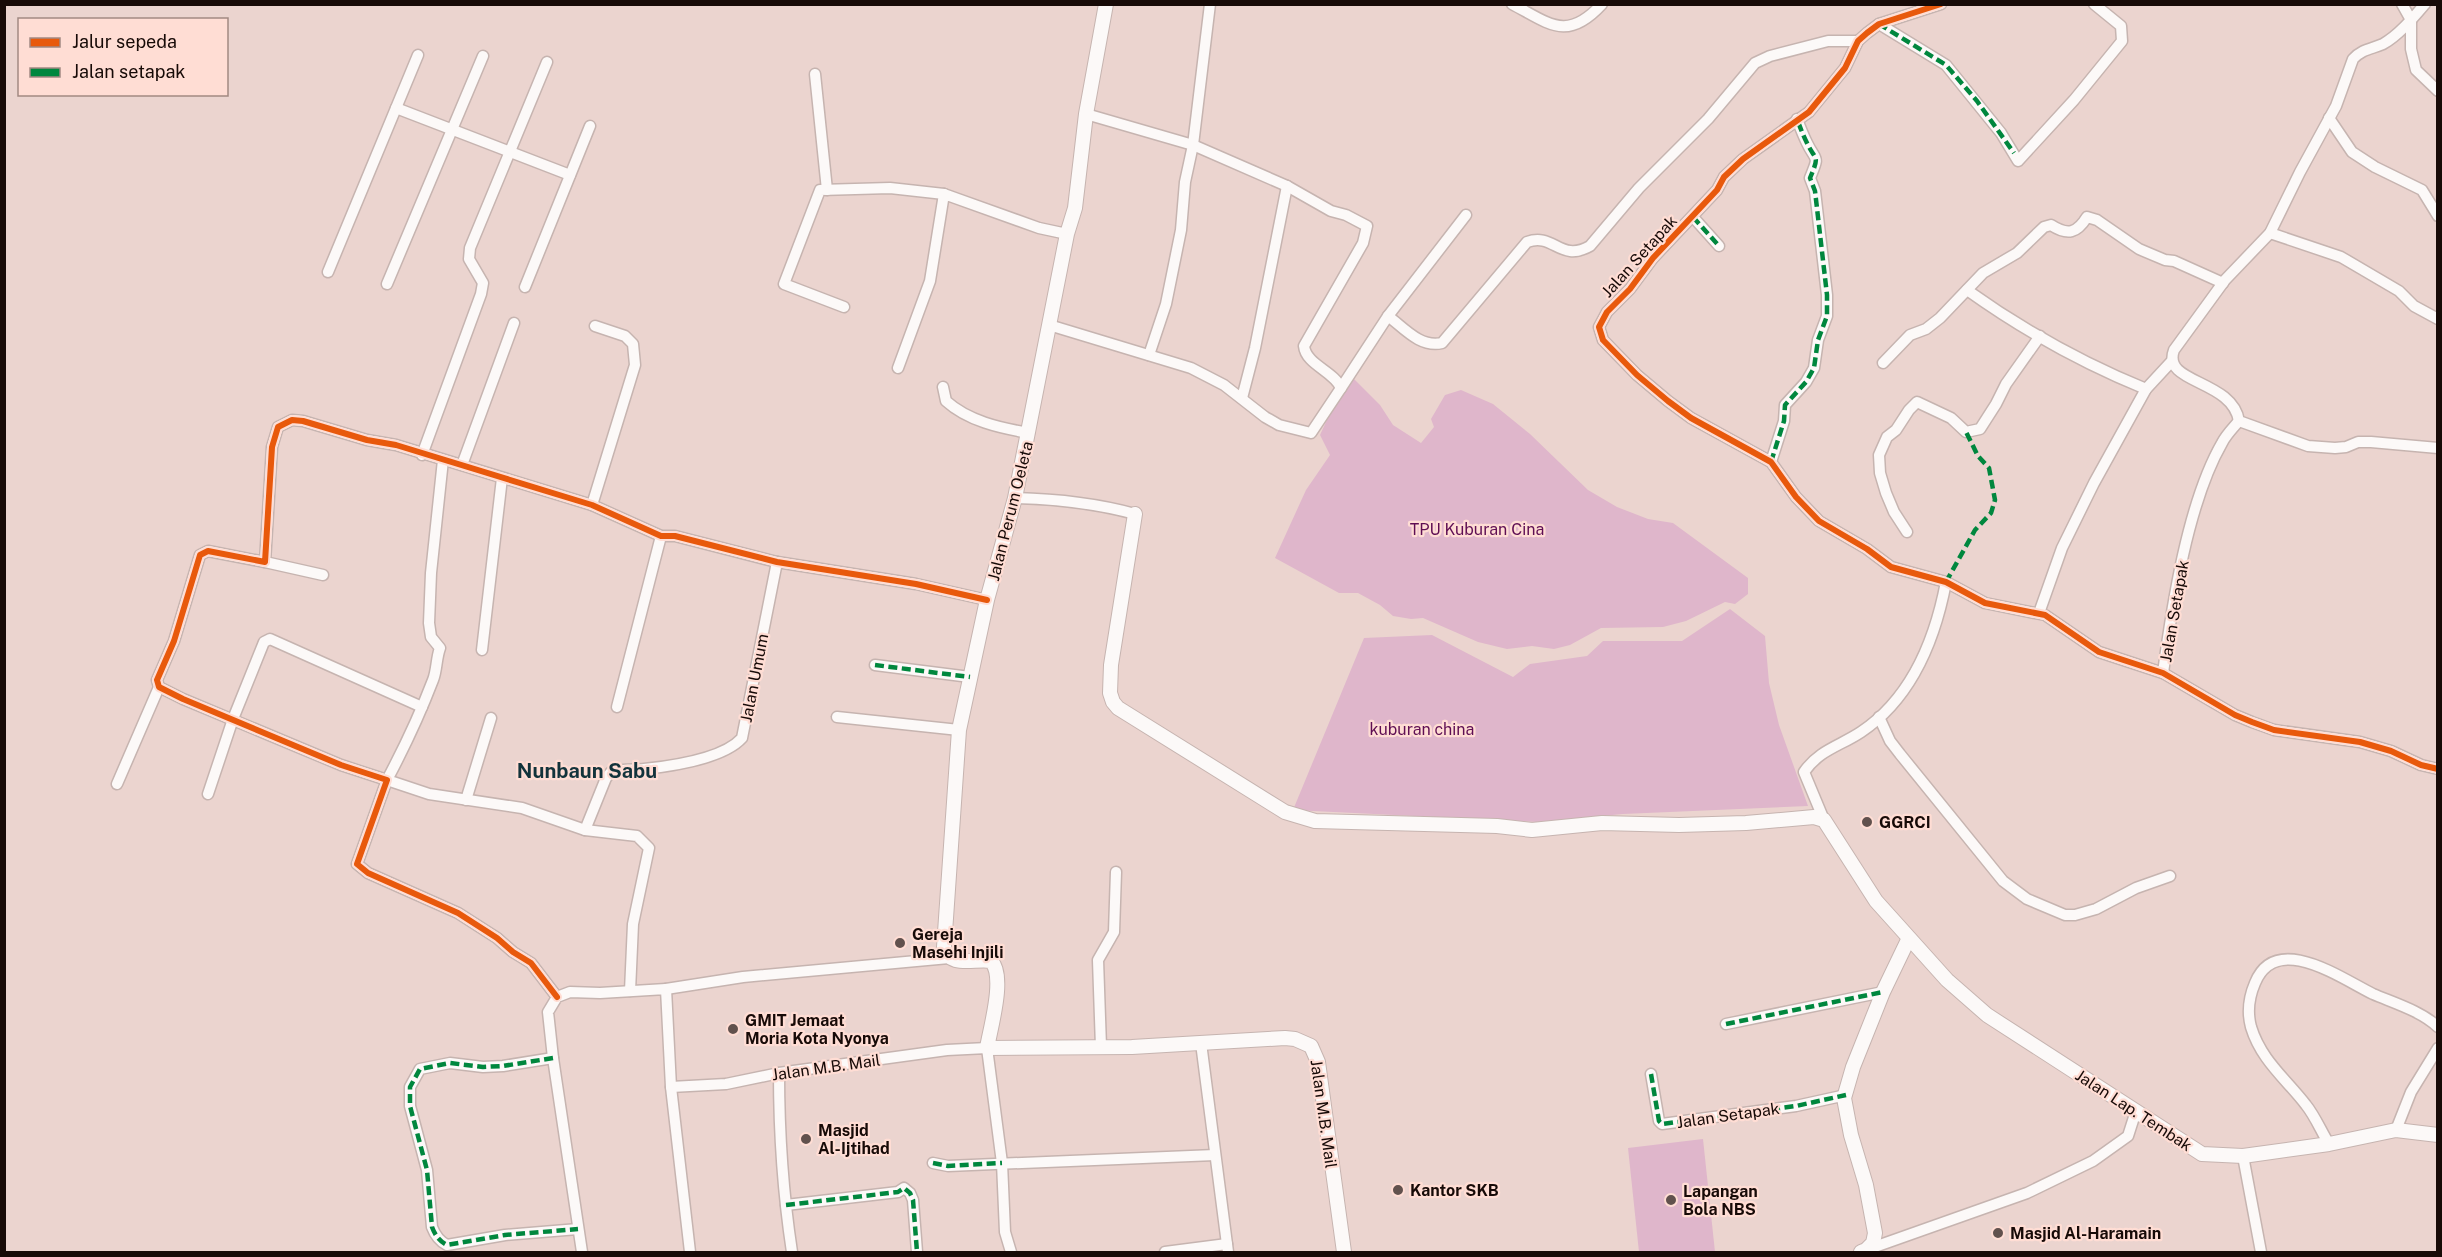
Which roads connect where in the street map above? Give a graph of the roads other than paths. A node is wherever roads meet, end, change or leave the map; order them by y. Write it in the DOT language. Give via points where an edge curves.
graph roads {
  1 [pos="1106,4"];
  2 [pos="1210,4"];
  3 [pos="1512,4"];
  4 [pos="1602,4"];
  5 [pos="1941,4"];
  6 [pos="2094,4"];
  7 [pos="2402,4"];
  8 [pos="2425,4"];
  9 [pos="2411,20"];
  10 [pos="1879,24"];
  11 [pos="1858,41"];
  12 [pos="418,55"];
  13 [pos="483,56"];
  14 [pos="547,62"];
  15 [pos="815,74"];
  16 [pos="2438,91"];
  17 [pos="396,108"];
  18 [pos="1086,114"];
  19 [pos="2329,118"];
  20 [pos="1797,119"];
  21 [pos="590,126"];
  22 [pos="452,129"];
  23 [pos="1193,145"];
  24 [pos="510,152"];
  25 [pos="570,175"];
  26 [pos="1287,186"];
  27 [pos="827,190"];
  28 [pos="944,194"];
  29 [pos="1466,215"];
  30 [pos="2438,216"];
  31 [pos="1693,217"];
  32 [pos="2270,233"];
  33 [pos="1066,234"];
  34 [pos="1719,246"];
  35 [pos="328,272"];
  36 [pos="387,284"];
  37 [pos="2223,284"];
  38 [pos="525,287"];
  39 [pos="1967,290"];
  40 [pos="844,307"];
  41 [pos="1388,316"];
  42 [pos="2438,319"];
  43 [pos="514,323"];
  44 [pos="1048,325"];
  45 [pos="595,326"];
  46 [pos="2040,336"];
  47 [pos="1149,355"];
  48 [pos="2171,362"];
  49 [pos="1883,363"];
  50 [pos="898,368"];
  51 [pos="943,387"];
  52 [pos="1341,388"];
  53 [pos="2146,389"];
  54 [pos="1242,398"];
  55 [pos="2239,421"];
  56 [pos="1029,433"];
  57 [pos="2438,448"];
  58 [pos="422,455"];
  59 [pos="443,460"];
  60 [pos="1771,462"];
  61 [pos="462,465"];
  62 [pos="502,478"];
  63 [pos="1015,498"];
  64 [pos="592,505"];
  65 [pos="1135,514"];
  66 [pos="1907,532"];
  67 [pos="660,536"];
  68 [pos="265,562"];
  69 [pos="777,562"];
  70 [pos="324,575"];
  71 [pos="1946,582"];
  72 [pos="987,600"];
  73 [pos="2039,613"];
  74 [pos="482,650"];
  75 [pos="875,665"];
  76 [pos="2163,673"];
  77 [pos="970,677"];
  78 [pos="159,687"];
  79 [pos="422,707"];
  80 [pos="617,707"];
  81 [pos="837,717"];
  82 [pos="1879,717"];
  83 [pos="491,718"];
  84 [pos="233,719"];
  85 [pos="959,730"];
  86 [pos="2438,769"];
  87 [pos="387,780"];
  88 [pos="117,784"];
  89 [pos="208,794"];
  90 [pos="466,800"];
  91 [pos="1824,820"];
  92 [pos="585,830"];
  93 [pos="1116,872"];
  94 [pos="2170,876"];
  95 [pos="1908,940"];
  96 [pos="949,958"];
  97 [pos="666,989"];
  98 [pos="630,991"];
  99 [pos="1884,992"];
  100 [pos="557,997"];
  101 [pos="1726,1024"];
  102 [pos="2438,1027"];
  103 [pos="1201,1043"];
  104 [pos="1101,1047"];
  105 [pos="987,1048"];
  106 [pos="2438,1048"];
  107 [pos="553,1058"];
  108 [pos="779,1073"];
  109 [pos="1651,1074"];
  110 [pos="671,1087"];
  111 [pos="1846,1095"];
  112 [pos="2136,1111"];
  113 [pos="2396,1130"];
  114 [pos="2438,1135"];
  115 [pos="2329,1144"];
  116 [pos="1215,1155"];
  117 [pos="2243,1156"];
  118 [pos="933,1163"];
  119 [pos="1002,1163"];
  120 [pos="786,1205"];
  121 [pos="578,1229"];
  122 [pos="1227,1248"];
  123 [pos="1863,1251"];
  124 [pos="582,1252"];
  125 [pos="690,1252"];
  126 [pos="792,1252"];
  127 [pos="917,1252"];
  128 [pos="1011,1252"];
  129 [pos="1165,1252"];
  130 [pos="1344,1252"];
  131 [pos="2261,1252"];
  1 -- 18 [label="street, Jalan Perum Oeleta"];
  2 -- 23 [label="street"];
  3 -- 4 [label="street" via="1551,24 1566,27 1581,23"];
  5 -- 10 [label="street, Jalan Setapak"];
  6 -- 10 [label="street" via="2121,26 2122,41 2020,160 1946,65"];
  7 -- 9 [label="street"];
  8 -- 9 [label="street"];
  9 -- 16 [label="street" via="2416,70"];
  9 -- 19 [label="street" via="2382,44 2367,48 2353,59"];
  10 -- 11 [label="street, Jalan Setapak"];
  11 -- 20 [label="street, Jalan Setapak" via="1845,68 1809,112"];
  11 -- 41 [label="street" via="1828,41 1755,63 1590,246 1570,251 1545,239 1527,242 1442,343 1421,342"];
  12 -- 17 [label="street"];
  13 -- 22 [label="street"];
  14 -- 24 [label="street"];
  15 -- 27 [label="street"];
  17 -- 22 [label="street"];
  17 -- 35 [label="street"];
  18 -- 23 [label="street"];
  18 -- 33 [label="street, Jalan Perum Oeleta" via="1075,208"];
  19 -- 30 [label="street" via="2352,152 2422,190"];
  19 -- 32 [label="street"];
  20 -- 31 [label="street, Jalan Setapak" via="1736,165"];
  20 -- 60 [label="street" via="1815,153 1810,178 1815,191 1827,316 1814,368 1785,405"];
  21 -- 25 [label="street"];
  22 -- 24 [label="street"];
  22 -- 36 [label="street"];
  23 -- 26 [label="street"];
  23 -- 47 [label="street" via="1168,294"];
  24 -- 25 [label="street"];
  24 -- 58 [label="street" via="470,249 469,258 483,284 481,294"];
  25 -- 38 [label="street"];
  26 -- 52 [label="street" via="1331,211 1360,221 1368,229 1304,346 1309,357"];
  26 -- 54 [label="street"];
  27 -- 28 [label="street" via="890,188"];
  27 -- 40 [label="street" via="820,190 783,284"];
  28 -- 33 [label="street"];
  28 -- 50 [label="street" via="930,281"];
  29 -- 41 [label="street"];
  31 -- 34 [label="street"];
  31 -- 60 [label="street, Jalan Setapak" via="1607,312 1599,332 1637,375 1668,401"];
  32 -- 37 [label="street"];
  32 -- 42 [label="street" via="2341,257"];
  33 -- 44 [label="street, Jalan Perum Oeleta"];
  37 -- 39 [label="street" via="2139,249 2087,217 2070,233 2051,225 2044,227 2017,253 1983,273"];
  37 -- 48 [label="street" via="2174,350"];
  39 -- 46 [label="street" via="2010,321"];
  39 -- 49 [label="street" via="1940,318 1910,335"];
  41 -- 52 [label="street"];
  43 -- 61 [label="street"];
  44 -- 47 [label="street"];
  44 -- 56 [label="street, Jalan Perum Oeleta"];
  45 -- 64 [label="street" via="625,336 633,344 635,365"];
  46 -- 53 [label="street" via="2057,348"];
  46 -- 66 [label="street" via="1980,429 1965,432 1952,418 1917,402 1887,437 1879,455 1880,473 1894,512"];
  47 -- 54 [label="street" via="1191,368"];
  48 -- 53 [label="street"];
  48 -- 55 [label="street" via="2179,372 2221,393 2237,411"];
  51 -- 56 [label="street" via="946,401 960,411 992,425"];
  52 -- 54 [label="street" via="1311,434 1279,425"];
  53 -- 73 [label="street" via="2062,548"];
  55 -- 57 [label="street" via="2307,446 2335,448 2372,442"];
  55 -- 76 [label="street, Jalan Setapak" via="2216,454 2199,499 2183,559"];
  56 -- 63 [label="street, Jalan Perum Oeleta"];
  58 -- 59 [label="street"];
  58 -- 68 [label="street" via="303,421 280,425 272,447"];
  59 -- 61 [label="street"];
  59 -- 79 [label="street" via="429,629 433,641 441,648"];
  60 -- 71 [label="street, Jalan Setapak" via="1819,521 1891,567"];
  61 -- 62 [label="street"];
  62 -- 64 [label="street"];
  62 -- 74 [label="street"];
  63 -- 65 [label="street" via="1103,505"];
  63 -- 72 [label="street, Jalan Perum Oeleta"];
  64 -- 67 [label="street"];
  65 -- 91 [label="street" via="1111,664 1113,702 1285,812 1315,821 1532,830 1602,823 1679,825 1814,817"];
  67 -- 69 [label="street" via="675,536"];
  67 -- 80 [label="street"];
  68 -- 70 [label="street"];
  68 -- 78 [label="street" via="208,551 200,555 174,641 157,680"];
  69 -- 72 [label="street" via="916,584"];
  69 -- 92 [label="street, Jalan Umum" via="742,738 732,747 701,758 611,772"];
  71 -- 73 [label="street, Jalan Setapak" via="1978,601"];
  71 -- 82 [label="street" via="1923,658 1904,691"];
  72 -- 77 [label="street, Jalan Perum Oeleta"];
  73 -- 76 [label="street, Jalan Setapak" via="2099,652"];
  75 -- 77 [label="street"];
  76 -- 86 [label="street" via="2235,715 2274,729 2360,742"];
  77 -- 85 [label="street, Jalan Perum Oeleta"];
  78 -- 84 [label="street"];
  78 -- 88 [label="street"];
  79 -- 84 [label="street" via="270,639 264,642"];
  79 -- 87 [label="street"];
  81 -- 85 [label="street"];
  82 -- 91 [label="street" via="1828,748 1804,772"];
  82 -- 94 [label="street" via="1890,741 1970,842 2003,881 2027,899 2065,915 2075,915"];
  83 -- 90 [label="street"];
  84 -- 87 [label="street"];
  84 -- 89 [label="street"];
  85 -- 96 [label="street, Jalan Perum Oeleta" via="943,936"];
  87 -- 90 [label="street" via="429,794"];
  87 -- 100 [label="street" via="357,864 368,873 458,913 497,938 531,963"];
  90 -- 92 [label="street" via="522,808"];
  91 -- 95 [label="street, Jalan Lap. Tembak" via="1876,901"];
  92 -- 98 [label="street" via="638,836 649,848 633,924"];
  93 -- 104 [label="street" via="1114,932 1098,960"];
  95 -- 99 [label="street"];
  95 -- 112 [label="street, Jalan Lap. Tembak" via="1987,1015"];
  96 -- 97 [label="street" via="743,977"];
  96 -- 105 [label="street" via="991,961 996,967 997,991"];
  97 -- 98 [label="street"];
  97 -- 110 [label="street"];
  98 -- 100 [label="street" via="570,992"];
  99 -- 101 [label="street"];
  99 -- 111 [label="street" via="1853,1067"];
  100 -- 107 [label="street" via="547,1020"];
  102 -- 115 [label="street" via="2310,963 2276,960 2265,965 2252,991 2248,1010 2251,1026 2265,1057 2305,1103"];
  103 -- 104 [label="street, Jalan M.B. Mail"];
  103 -- 116 [label="street"];
  103 -- 130 [label="street, Jalan M.B. Mail" via="1285,1038 1304,1042 1314,1050"];
  104 -- 105 [label="street, Jalan M.B. Mail"];
  105 -- 108 [label="street, Jalan M.B. Mail"];
  105 -- 119 [label="street"];
  106 -- 113 [label="street" via="2411,1092"];
  107 -- 121 [label="street"];
  107 -- 121 [label="street" via="502,1066 450,1064 420,1069 410,1087 410,1106 427,1170 432,1227 443,1243"];
  108 -- 110 [label="street, Jalan M.B. Mail" via="726,1084"];
  108 -- 120 [label="street"];
  109 -- 111 [label="street, Jalan Setapak" via="1662,1124 1796,1106"];
  110 -- 125 [label="street"];
  111 -- 123 [label="street" via="1851,1135 1875,1233 1873,1243"];
  112 -- 117 [label="street, Jalan Lap. Tembak" via="2202,1154"];
  112 -- 123 [label="street" via="2128,1136 2093,1161 2027,1193"];
  113 -- 114 [label="street, Jalan Lap. Tembak"];
  113 -- 115 [label="street, Jalan Lap. Tembak"];
  115 -- 117 [label="street, Jalan Lap. Tembak"];
  116 -- 119 [label="street"];
  116 -- 122 [label="street"];
  117 -- 131 [label="street"];
  118 -- 119 [label="street"];
  119 -- 128 [label="street" via="1005,1232"];
  120 -- 126 [label="street"];
  120 -- 127 [label="street" via="898,1192 904,1188 913,1200"];
  121 -- 124 [label="street"];
  122 -- 129 [label="street"];
}
